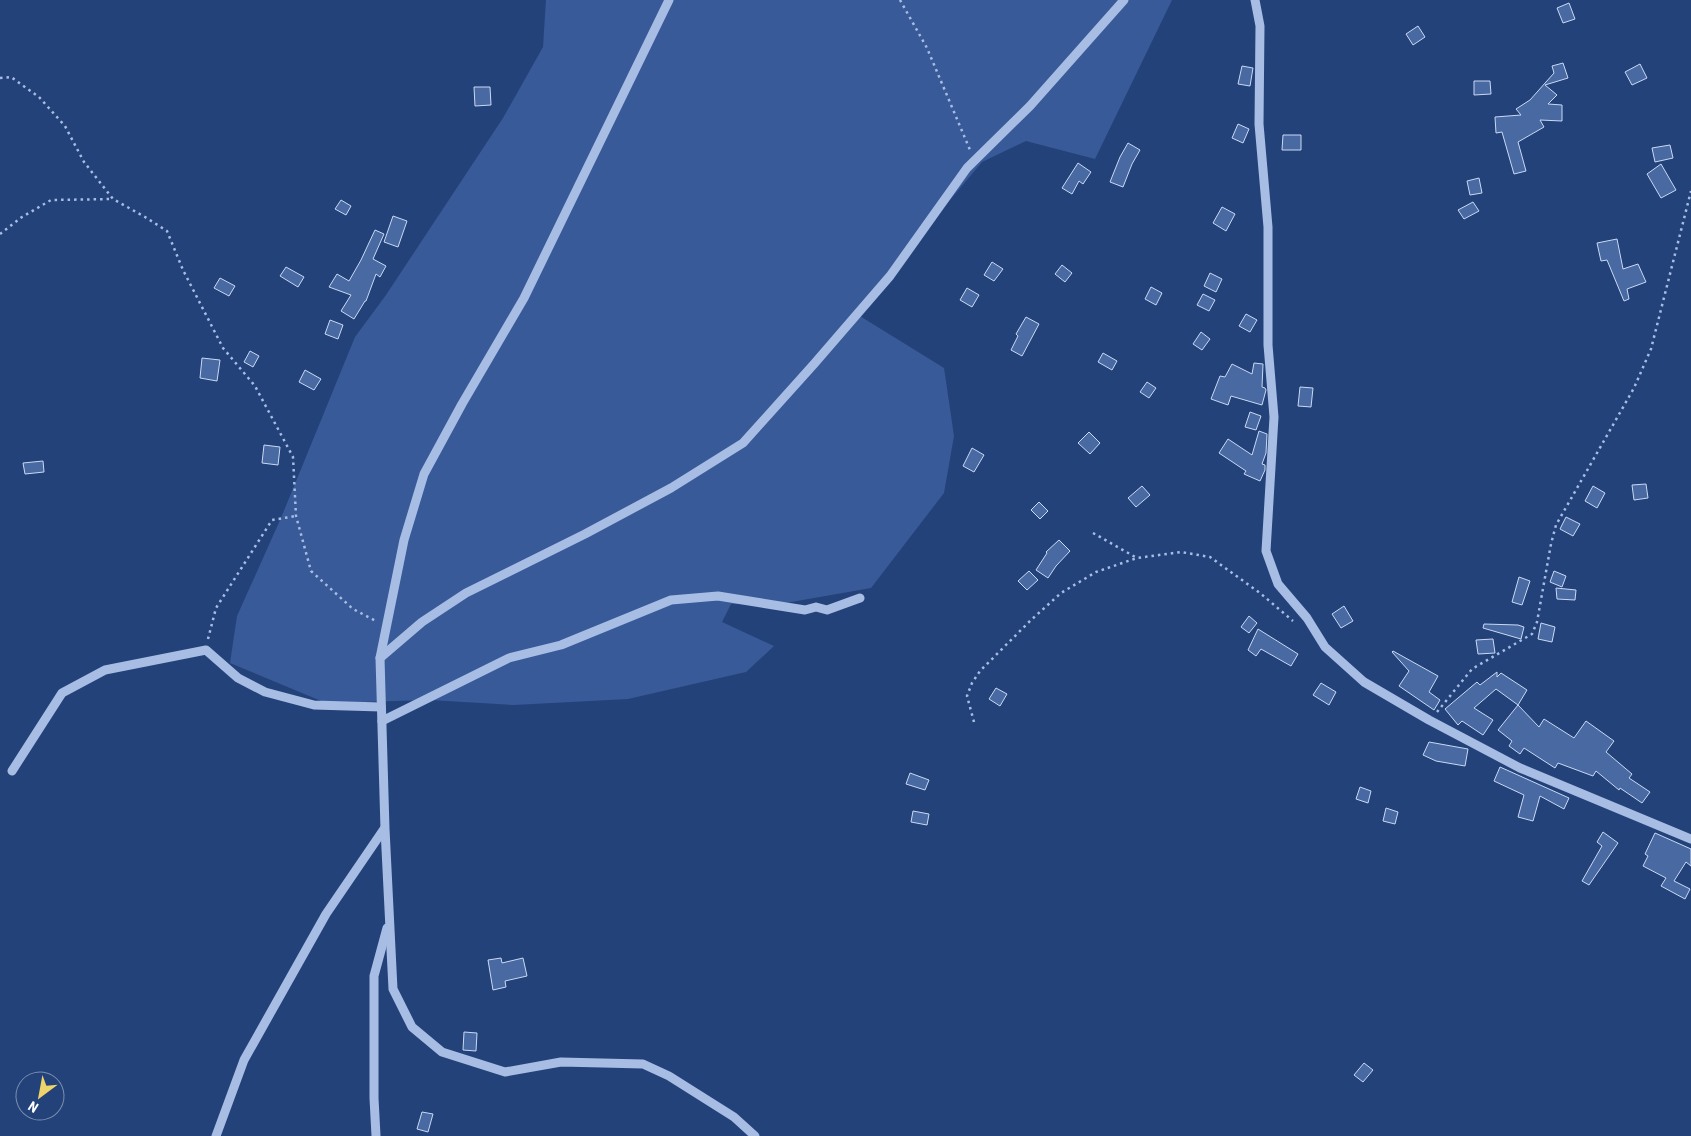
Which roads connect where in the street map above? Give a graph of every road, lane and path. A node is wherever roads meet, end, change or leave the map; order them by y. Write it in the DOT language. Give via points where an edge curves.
graph roads {
  1 [pos="669,0"];
  2 [pos="900,0"];
  3 [pos="1124,0"];
  4 [pos="1255,0"];
  5 [pos="0,78"];
  6 [pos="973,162"];
  7 [pos="1691,191"];
  8 [pos="113,199"];
  9 [pos="0,234"];
  10 [pos="296,516"];
  11 [pos="1093,533"];
  12 [pos="1137,558"];
  13 [pos="860,598"];
  14 [pos="1296,623"];
  15 [pos="386,627"];
  16 [pos="206,650"];
  17 [pos="380,658"];
  18 [pos="382,708"];
  19 [pos="1429,720"];
  20 [pos="382,721"];
  21 [pos="974,722"];
  22 [pos="12,771"];
  23 [pos="384,829"];
  24 [pos="1691,840"];
  25 [pos="389,921"];
  26 [pos="216,1136"];
  27 [pos="376,1136"];
  28 [pos="755,1136"];
  1 -- 15 [label="street" via="524,298 424,474 404,540"];
  2 -- 6 [label="path" via="927,48"];
  3 -- 6 [label="street" via="1030,106"];
  4 -- 19 [label="street" via="1260,26 1259,124 1268,227 1268,345 1274,417 1266,551 1278,584 1307,618 1325,647 1364,682"];
  5 -- 8 [label="path" via="11,77 38,97 65,126 84,162"];
  6 -- 17 [label="street" via="890,276 743,443 670,488 466,593 422,622"];
  7 -- 19 [label="path" via="1652,349 1634,388 1556,525 1538,622 1532,634 1472,669"];
  8 -- 9 [label="path" via="51,200"];
  8 -- 10 [label="path" via="167,231 223,348 255,386 292,457"];
  10 -- 15 [label="path" via="311,571 353,609"];
  10 -- 16 [label="path" via="272,520 216,608"];
  11 -- 12 [label="path"];
  12 -- 14 [label="path" via="1181,552 1210,557"];
  12 -- 21 [label="path" via="1096,572 1061,593 1031,620 972,683 967,696"];
  13 -- 20 [label="street" via="827,610 816,607 805,610 718,596 671,600 561,645 509,658"];
  15 -- 17 [label="street"];
  16 -- 18 [label="street" via="238,678 265,692 314,705"];
  16 -- 22 [label="street" via="104,670 62,694"];
  17 -- 18 [label="street"];
  18 -- 20 [label="street"];
  19 -- 24 [label="street" via="1520,768"];
  20 -- 23 [label="street"];
  23 -- 25 [label="street"];
  23 -- 26 [label="street" via="326,914 244,1060"];
  25 -- 27 [label="street" via="374,976"];
  25 -- 28 [label="street" via="393,989 412,1026 442,1052 505,1072 562,1062 643,1064 670,1076 734,1117"];
}
